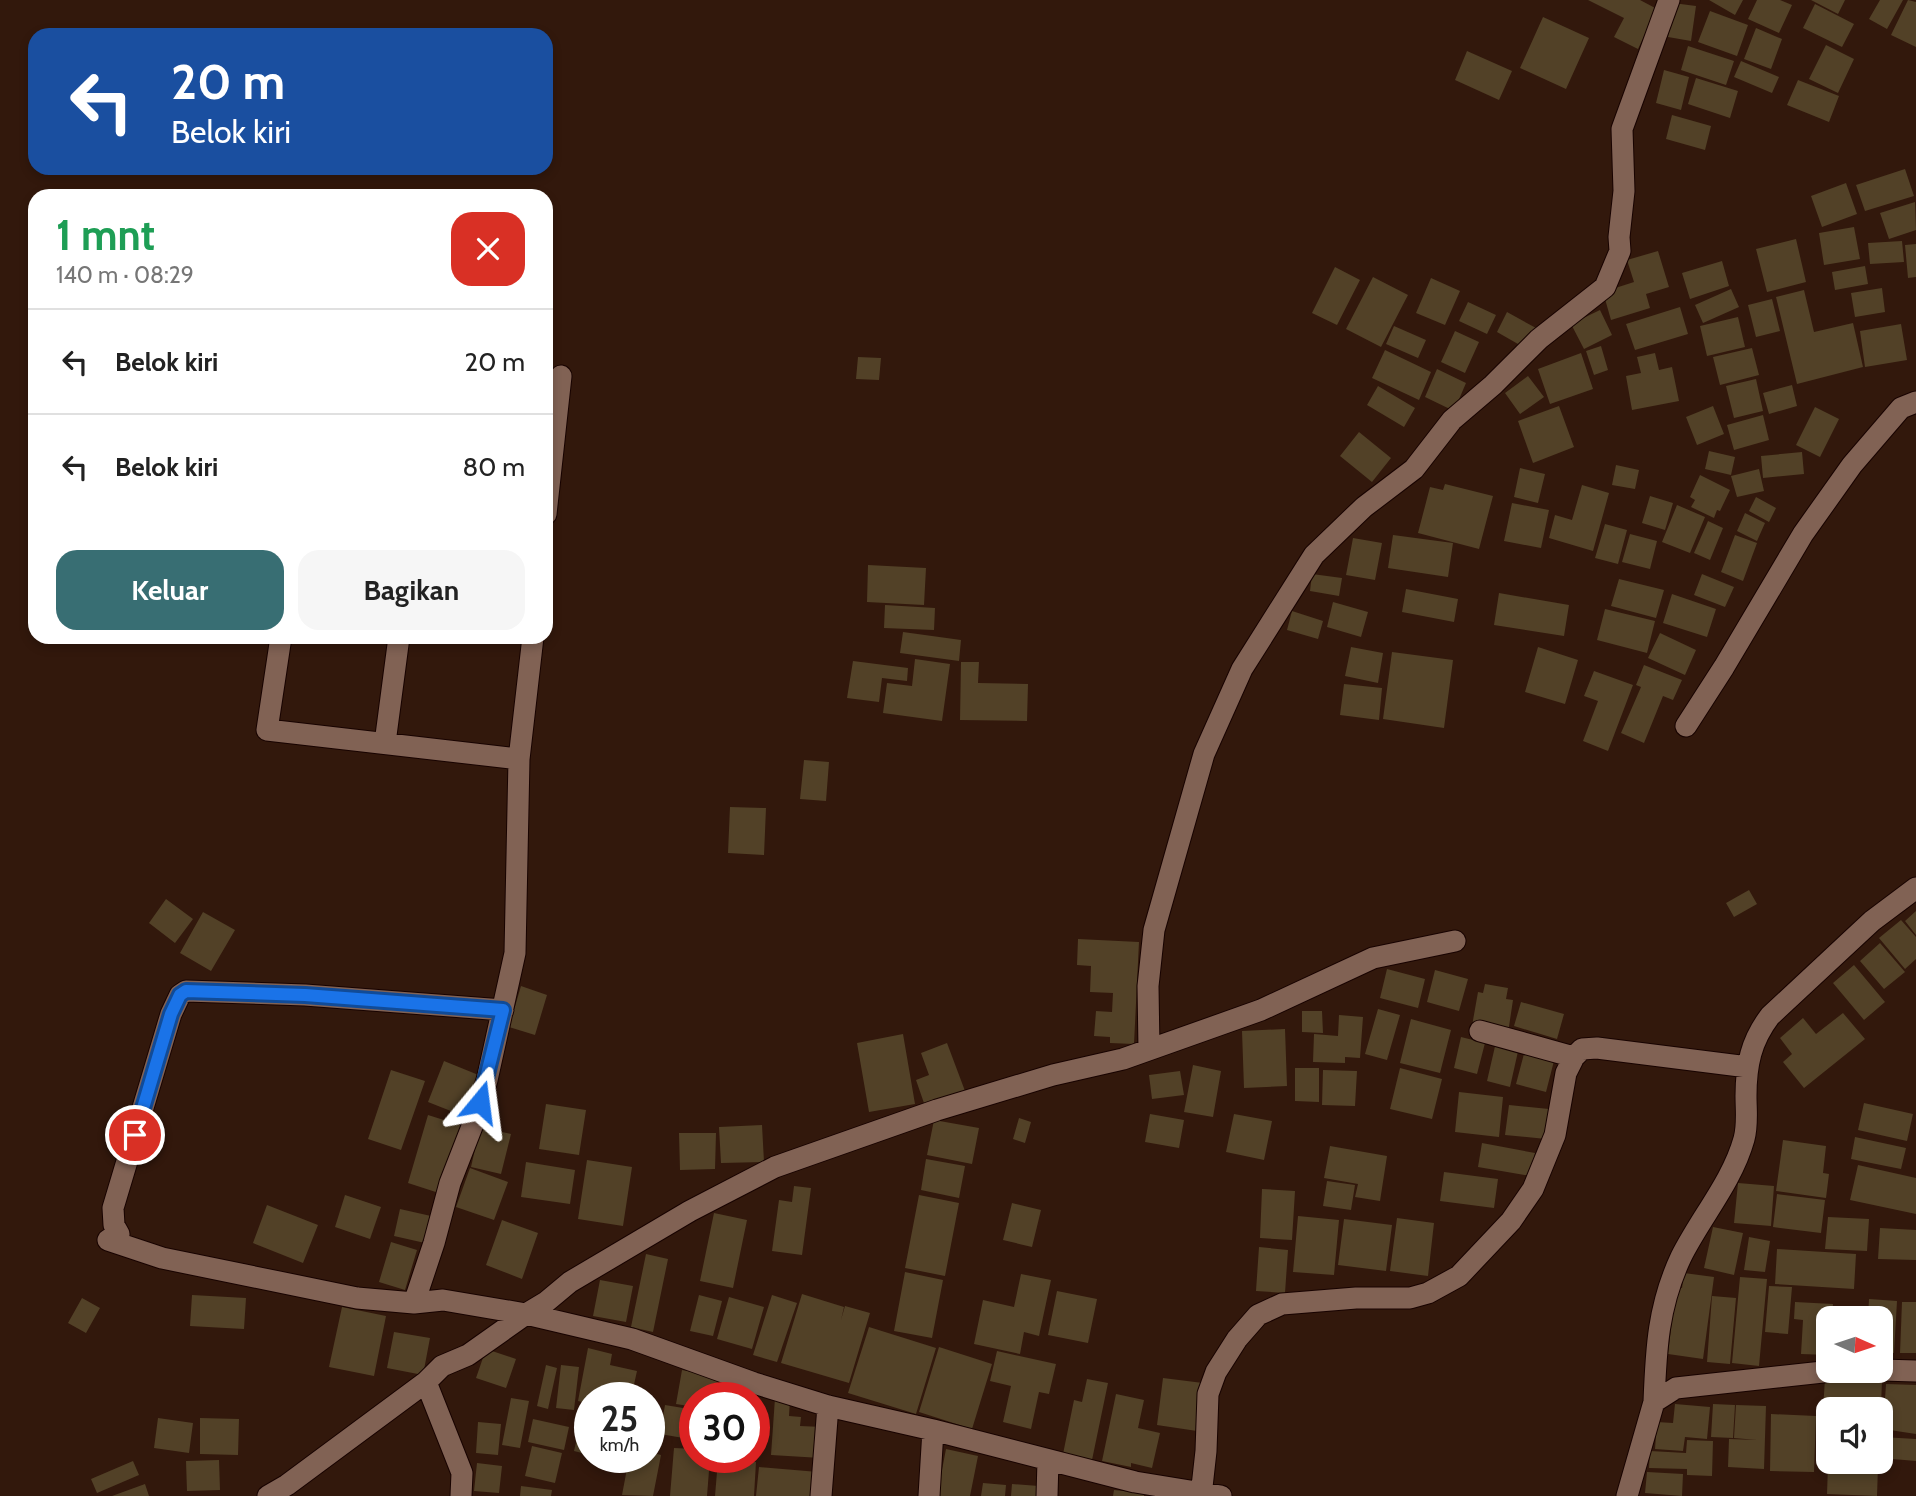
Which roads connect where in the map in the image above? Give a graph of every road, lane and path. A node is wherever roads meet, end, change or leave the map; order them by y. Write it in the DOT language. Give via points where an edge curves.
graph roads {
  1 [pos="1669,0"];
  2 [pos="561,376"];
  3 [pos="1916,402"];
  4 [pos="553,450"];
  5 [pos="281,644"];
  6 [pos="398,644"];
  7 [pos="532,644"];
  8 [pos="1686,726"];
  9 [pos="385,743"];
  10 [pos="519,759"];
  11 [pos="1916,888"];
  12 [pos="1455,941"];
  13 [pos="503,1010"];
  14 [pos="1480,1031"];
  15 [pos="1149,1049"];
  16 [pos="1574,1056"];
  17 [pos="1748,1068"];
  18 [pos="414,1303"];
  19 [pos="526,1314"];
  20 [pos="1894,1370"];
  21 [pos="1916,1371"];
  22 [pos="1816,1373"];
  23 [pos="426,1382"];
  24 [pos="1654,1402"];
  25 [pos="828,1406"];
  26 [pos="933,1430"];
  27 [pos="1048,1460"];
  28 [pos="1208,1495"];
  29 [pos="268,1496"];
  30 [pos="461,1496"];
  31 [pos="821,1496"];
  32 [pos="929,1496"];
  33 [pos="1047,1496"];
  34 [pos="1627,1496"];
  1 -- 15 [label="street" via="1622,129 1620,251 1605,287 1539,339 1452,420 1414,469 1364,507 1314,555 1242,669 1204,754 1154,930 1148,986"];
  2 -- 4 [label="street"];
  3 -- 8 [label="street" via="1901,408 1803,534"];
  5 -- 9 [label="street" via="267,730"];
  6 -- 9 [label="street"];
  7 -- 10 [label="street"];
  9 -- 10 [label="street"];
  10 -- 13 [label="street" via="515,953"];
  11 -- 17 [label="street" via="1872,921 1770,1016 1758,1032"];
  12 -- 15 [label="street" via="1373,958 1262,1010"];
  13 -- 18 [label="street" via="487,1080"];
  13 -- 18 [label="street" via="186,991 171,1014 113,1208 120,1234 108,1240 238,1275 357,1298"];
  14 -- 16 [label="street"];
  15 -- 19 [label="street" via="937,1111 775,1167 570,1282"];
  16 -- 17 [label="street" via="1581,1049 1597,1048"];
  16 -- 28 [label="street" via="1566,1073 1555,1135 1533,1189 1511,1221 1459,1276 1410,1298 1282,1304 1258,1315 1237,1339 1208,1394"];
  17 -- 24 [label="street" via="1745,1136 1738,1157 1665,1295"];
  18 -- 19 [label="street" via="443,1300"];
  19 -- 23 [label="street" via="468,1355 442,1366"];
  19 -- 25 [label="street" via="632,1339"];
  20 -- 21 [label="street"];
  22 -- 24 [label="street" via="1676,1388"];
  23 -- 29 [label="street"];
  23 -- 30 [label="street" via="463,1473"];
  24 -- 34 [label="street"];
  25 -- 26 [label="street"];
  25 -- 31 [label="street"];
  26 -- 27 [label="street"];
  26 -- 32 [label="street"];
  27 -- 28 [label="street"];
  27 -- 33 [label="street"];
}
